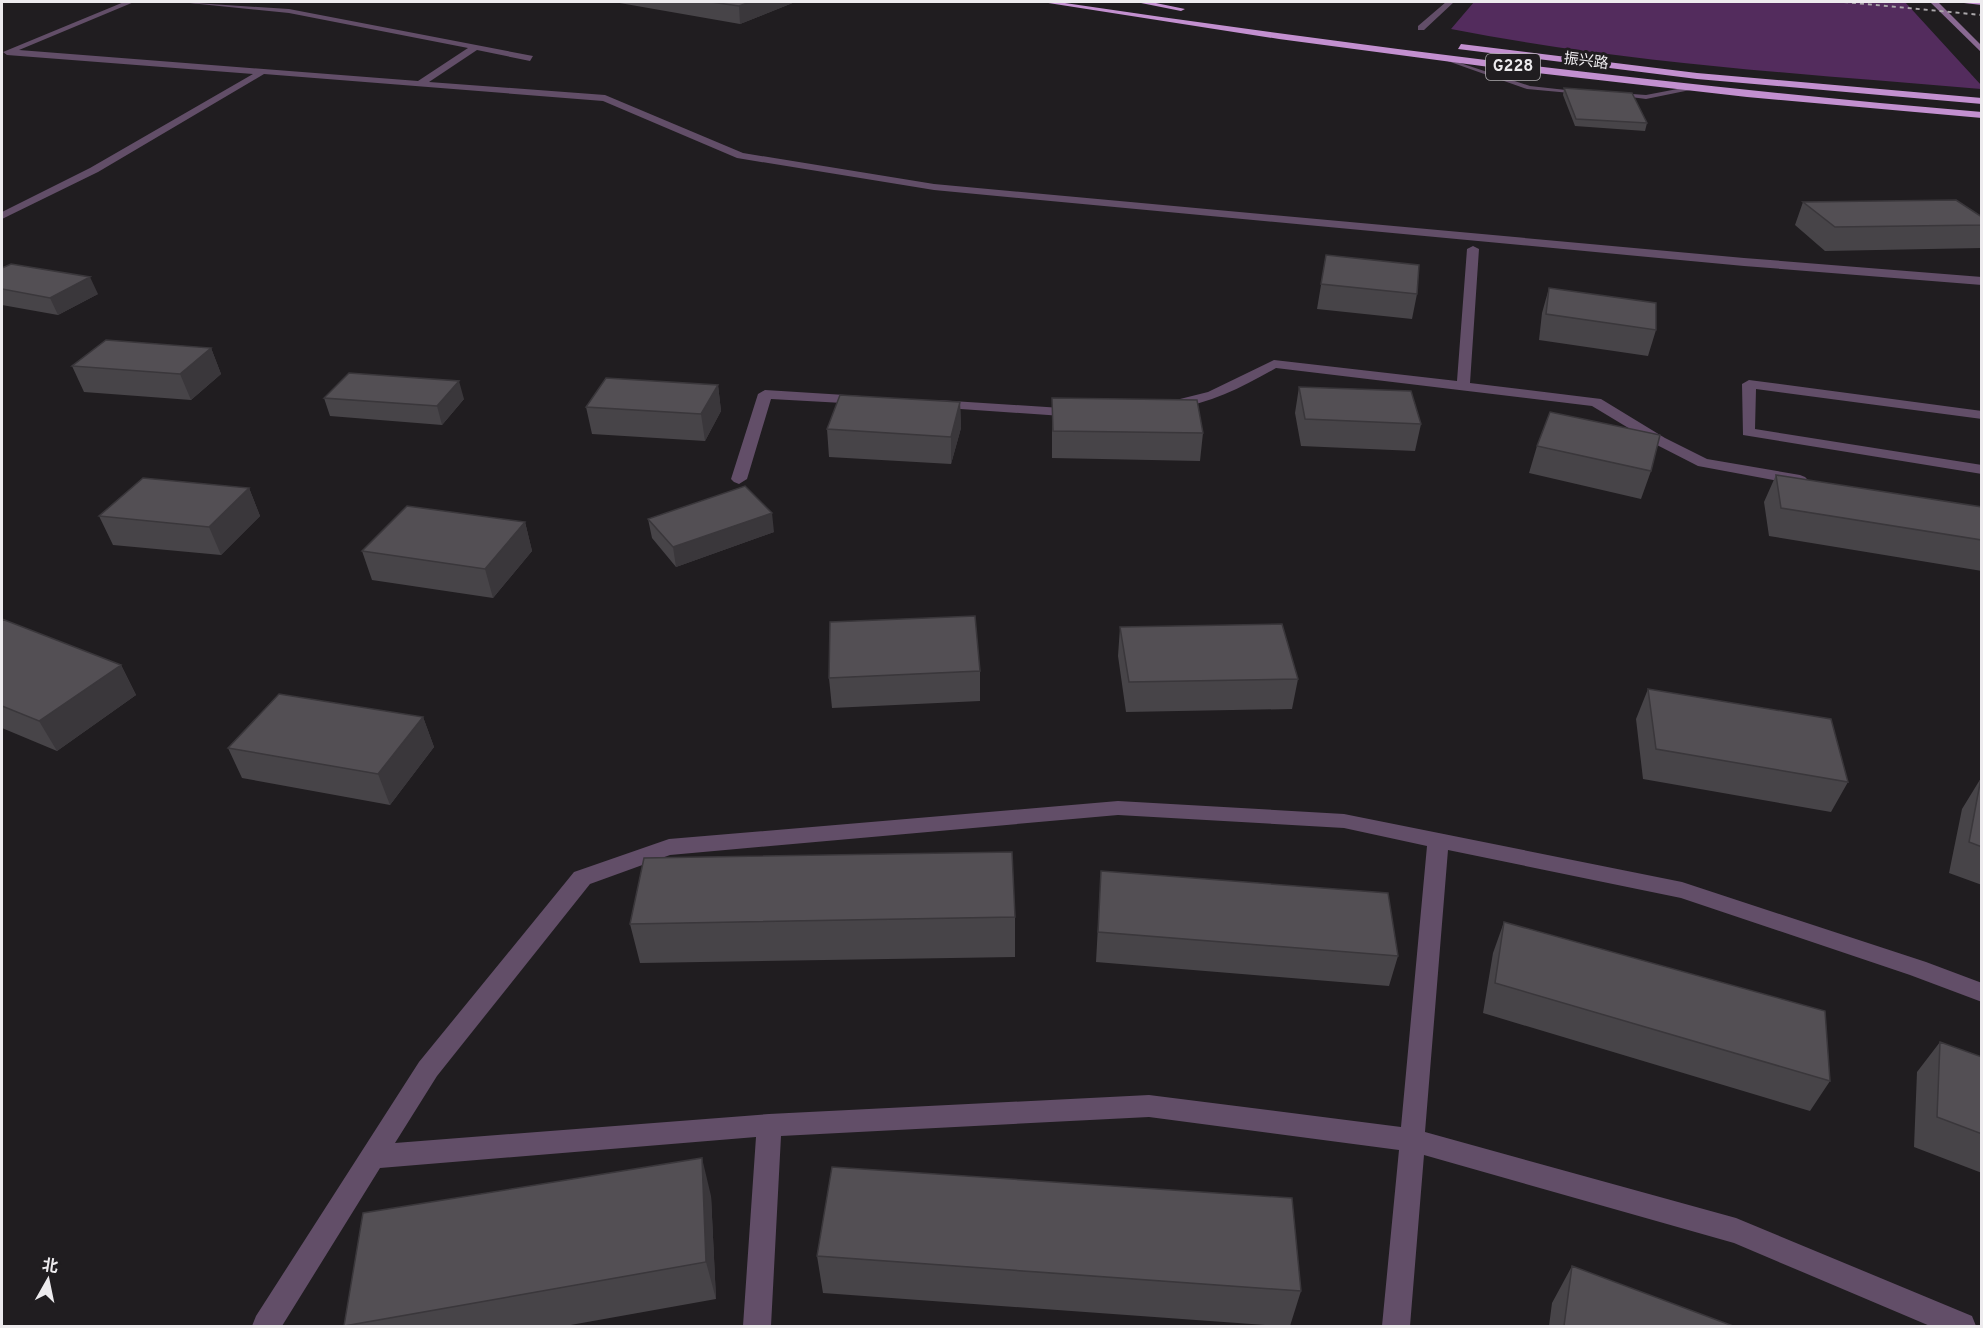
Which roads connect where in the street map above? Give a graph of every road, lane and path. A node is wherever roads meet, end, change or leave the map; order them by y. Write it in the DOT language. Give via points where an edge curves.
graph roads {
  1 [pos="130,2"];
  2 [pos="184,2"];
  3 [pos="1046,2"];
  4 [pos="1127,2"];
  5 [pos="1140,2"];
  6 [pos="1450,2"];
  7 [pos="1934,2"];
  8 [pos="1959,2"];
  9 [pos="1982,3"];
  10 [pos="1181,9"];
  11 [pos="1193,11"];
  12 [pos="1421,28"];
  13 [pos="1453,46"];
  14 [pos="476,47"];
  15 [pos="1982,51"];
  16 [pos="4,54"];
  17 [pos="1441,57"];
  18 [pos="530,58"];
  19 [pos="262,72"];
  20 [pos="419,84"];
  21 [pos="1694,88"];
  22 [pos="1587,93"];
  23 [pos="1611,94"];
  24 [pos="1982,101"];
  25 [pos="1982,114"];
  26 [pos="2,216"];
  27 [pos="1473,249"];
  28 [pos="1982,281"];
  29 [pos="1463,386"];
  30 [pos="871,400"];
  31 [pos="917,403"];
  32 [pos="1157,406"];
  33 [pos="1097,411"];
  34 [pos="1982,415"];
  35 [pos="1982,470"];
  36 [pos="739,479"];
  37 [pos="1819,484"];
  38 [pos="1438,840"];
  39 [pos="1982,993"];
  40 [pos="769,1125"];
  41 [pos="1412,1140"];
  42 [pos="372,1157"];
  43 [pos="266,1326"];
  44 [pos="757,1326"];
  45 [pos="1396,1326"];
  46 [pos="1962,1326"];
  1 -- 16 [label="street"];
  2 -- 14 [label="street" via="289,11"];
  3 -- 17 [label="highway, 振兴路 / G228"];
  4 -- 10 [label="highway"];
  5 -- 10 [label="highway"];
  6 -- 12 [label="street"];
  7 -- 15 [label="street"];
  8 -- 9 [label="highway"];
  10 -- 11 [label="highway"];
  13 -- 24 [label="highway, 振兴路 / G228" via="1697,76"];
  14 -- 18 [label="street"];
  14 -- 20 [label="street"];
  16 -- 19 [label="street"];
  17 -- 21 [label="highway, 振兴路 / G228"];
  17 -- 22 [label="lane" via="1529,88"];
  19 -- 20 [label="street"];
  19 -- 26 [label="street" via="94,170"];
  20 -- 28 [label="street" via="605,98 741,156 934,187"];
  21 -- 23 [label="lane" via="1646,98"];
  21 -- 25 [label="highway, 振兴路 / G228"];
  27 -- 29 [label="street"];
  29 -- 32 [label="street" via="1274,364 1229,391 1192,403"];
  29 -- 37 [label="street" via="1596,402 1703,463"];
  30 -- 36 [label="street" via="765,394"];
  31 -- 33 [label="street" via="1073,413"];
  34 -- 35 [label="street" via="1749,384 1748,432"];
  38 -- 39 [label="street" via="1682,890"];
  38 -- 41 [label="street"];
  38 -- 42 [label="street" via="1344,821 1118,808 669,847 582,878 428,1069"];
  40 -- 41 [label="street" via="1149,1106"];
  40 -- 42 [label="street"];
  40 -- 44 [label="street"];
  41 -- 45 [label="street"];
  41 -- 46 [label="street" via="1736,1231"];
  42 -- 43 [label="street"];
}
